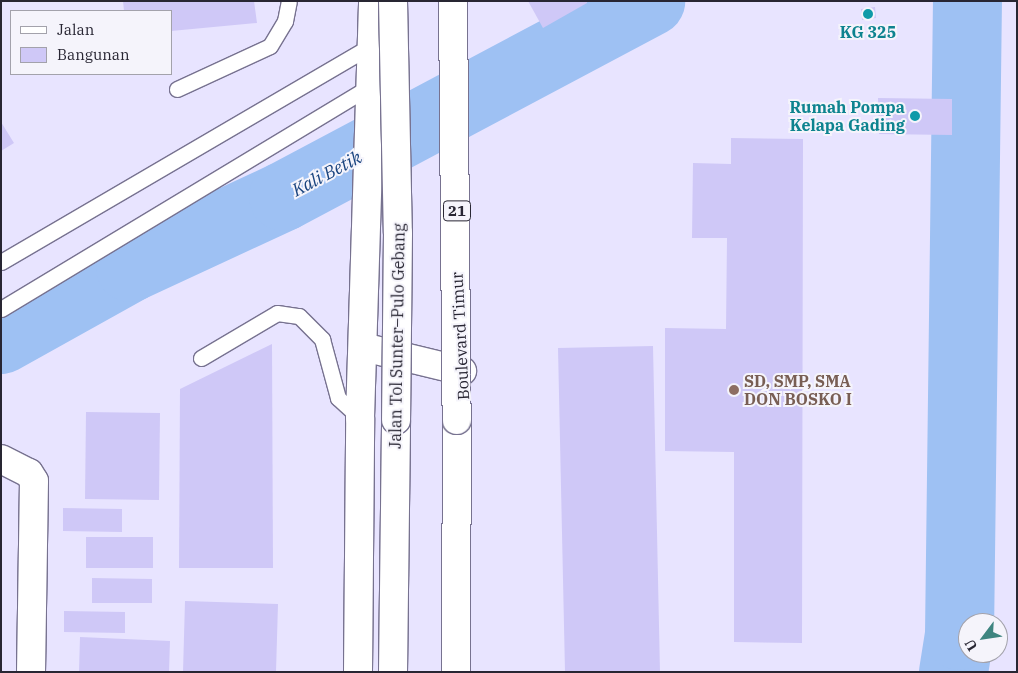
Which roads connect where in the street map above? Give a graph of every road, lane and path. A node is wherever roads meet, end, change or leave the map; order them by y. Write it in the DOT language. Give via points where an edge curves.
graph roads {
  1 [pos="290,1"];
  2 [pos="374,5"];
  3 [pos="452,5"];
  4 [pos="373,45"];
  5 [pos="177,89"];
  6 [pos="369,96"];
  7 [pos="1,262"];
  8 [pos="1,309"];
  9 [pos="363,347"];
  10 [pos="201,358"];
  11 [pos="462,371"];
  12 [pos="360,418"];
  13 [pos="1,459"];
  14 [pos="31,672"];
  15 [pos="358,672"];
  16 [pos="393,672"];
  17 [pos="456,672"];
  18 [pos="469,672"];
  1 -- 5 [label="lane" via="286,21 270,46"];
  2 -- 4 [label="main road"];
  2 -- 16 [label="main road, Jalan Tol Sunter–Pulo Gebang, bridge" via="398,234"];
  3 -- 11 [label="main road, Boulevard Timur, bridge" via="448,79"];
  3 -- 17 [label="main road, 21, bridge" via="457,124"];
  4 -- 6 [label="main road"];
  4 -- 7 [label="lane"];
  6 -- 8 [label="lane"];
  6 -- 9 [label="main road"];
  9 -- 11 [label="main road"];
  9 -- 12 [label="main road"];
  10 -- 12 [label="lane" via="278,313 300,316 322,339 338,398"];
  11 -- 18 [label="main road, Boulevard Timur"];
  12 -- 15 [label="main road"];
  13 -- 14 [label="main road" via="29,473 34,481"];
}
